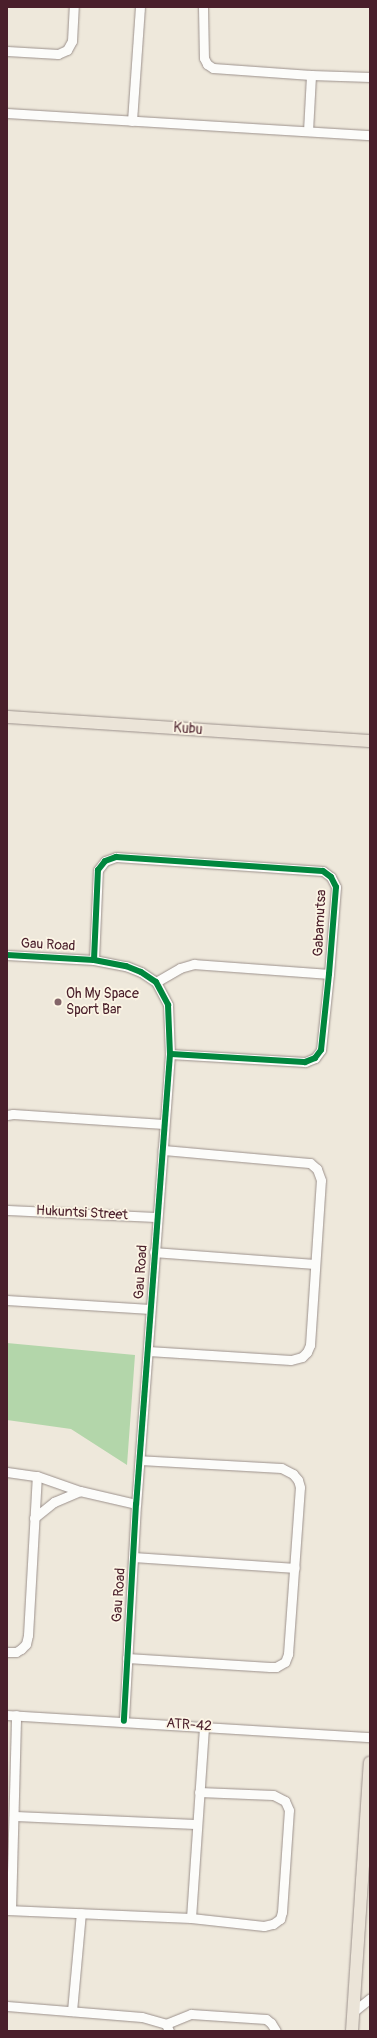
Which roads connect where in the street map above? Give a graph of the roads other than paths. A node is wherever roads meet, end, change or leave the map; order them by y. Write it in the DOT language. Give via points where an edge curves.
graph roads {
  1 [pos="74,7"];
  2 [pos="140,7"];
  3 [pos="203,7"];
  4 [pos="7,51"];
  5 [pos="311,75"];
  6 [pos="370,77"];
  7 [pos="7,113"];
  8 [pos="132,121"];
  9 [pos="308,131"];
  10 [pos="370,135"];
  11 [pos="7,717"];
  12 [pos="370,741"];
  13 [pos="7,955"];
  14 [pos="94,960"];
  15 [pos="329,974"];
  16 [pos="156,982"];
  17 [pos="170,1054"];
  18 [pos="7,1115"];
  19 [pos="164,1124"];
  20 [pos="163,1150"];
  21 [pos="7,1210"];
  22 [pos="156,1217"];
  23 [pos="154,1252"];
  24 [pos="314,1264"];
  25 [pos="7,1300"];
  26 [pos="150,1309"];
  27 [pos="148,1351"];
  28 [pos="140,1460"];
  29 [pos="7,1472"];
  30 [pos="36,1476"];
  31 [pos="80,1491"];
  32 [pos="136,1504"];
  33 [pos="34,1518"];
  34 [pos="134,1557"];
  35 [pos="295,1568"];
  36 [pos="7,1652"];
  37 [pos="128,1658"];
  38 [pos="11,1715"];
  39 [pos="124,1720"];
  40 [pos="204,1726"];
  41 [pos="370,1737"];
  42 [pos="370,1762"];
  43 [pos="11,1776"];
  44 [pos="199,1792"];
  45 [pos="14,1816"];
  46 [pos="196,1824"];
  47 [pos="9,1910"];
  48 [pos="81,1913"];
  49 [pos="191,1918"];
  50 [pos="370,1998"];
  51 [pos="7,2006"];
  52 [pos="72,2011"];
  53 [pos="353,2012"];
  54 [pos="168,2028"];
  55 [pos="276,2031"];
  56 [pos="352,2031"];
  1 -- 4 [label="street" via="72,41 67,50 58,54"];
  2 -- 8 [label="street"];
  3 -- 5 [label="street" via="204,58 210,66"];
  5 -- 6 [label="street"];
  5 -- 9 [label="street"];
  7 -- 8 [label="street"];
  8 -- 9 [label="street"];
  9 -- 10 [label="street"];
  11 -- 12 [label="main road, Kubu"];
  13 -- 14 [label="street, Gau Road"];
  14 -- 15 [label="street, Gabamutsa" via="98,870 105,861 116,857 323,871 331,877 336,887"];
  14 -- 16 [label="street, Gau Road" via="136,970"];
  15 -- 16 [label="street" via="194,964 180,968"];
  15 -- 17 [label="street, Gabamutsa" via="321,1050 315,1058 305,1062"];
  16 -- 17 [label="street, Gau Road" via="168,1005"];
  17 -- 19 [label="street, Gau Road"];
  18 -- 19 [label="street"];
  19 -- 20 [label="street, Gau Road"];
  20 -- 22 [label="street, Gau Road"];
  20 -- 24 [label="street" via="310,1163 317,1170 321,1180"];
  21 -- 22 [label="street, Hukuntsi Street"];
  22 -- 23 [label="street, Gau Road"];
  23 -- 24 [label="street"];
  23 -- 26 [label="street, Gau Road"];
  24 -- 27 [label="street" via="310,1346 302,1357 291,1360"];
  25 -- 26 [label="street"];
  26 -- 27 [label="street, Gau Road"];
  27 -- 28 [label="street, Gau Road"];
  28 -- 32 [label="street, Gau Road"];
  28 -- 35 [label="street" via="288,1470 298,1480 300,1487"];
  29 -- 30 [label="street"];
  30 -- 31 [label="street"];
  30 -- 33 [label="street"];
  31 -- 32 [label="street"];
  31 -- 33 [label="street" via="54,1502"];
  32 -- 34 [label="street, Gau Road"];
  33 -- 36 [label="street" via="28,1635 26,1644 21,1649"];
  34 -- 35 [label="street"];
  34 -- 37 [label="street, Gau Road"];
  35 -- 37 [label="street" via="288,1654 281,1665 270,1667"];
  37 -- 39 [label="street, Gau Road"];
  38 -- 39 [label="street, ATR-42"];
  38 -- 43 [label="street"];
  39 -- 40 [label="street, ATR-42"];
  40 -- 41 [label="street, ATR-42"];
  40 -- 44 [label="street"];
  42 -- 53 [label="main road"];
  43 -- 45 [label="street"];
  44 -- 46 [label="street"];
  44 -- 49 [label="street" via="273,1795 285,1801 289,1810 280,1919 264,1926"];
  45 -- 46 [label="street"];
  45 -- 47 [label="street"];
  46 -- 49 [label="street"];
  47 -- 48 [label="street"];
  48 -- 49 [label="street"];
  48 -- 52 [label="street"];
  50 -- 53 [label="street"];
  51 -- 52 [label="street"];
  52 -- 54 [label="street" via="142,2017"];
  53 -- 56 [label="main road"];
  54 -- 55 [label="street" via="191,2014 266,2019"];
}
